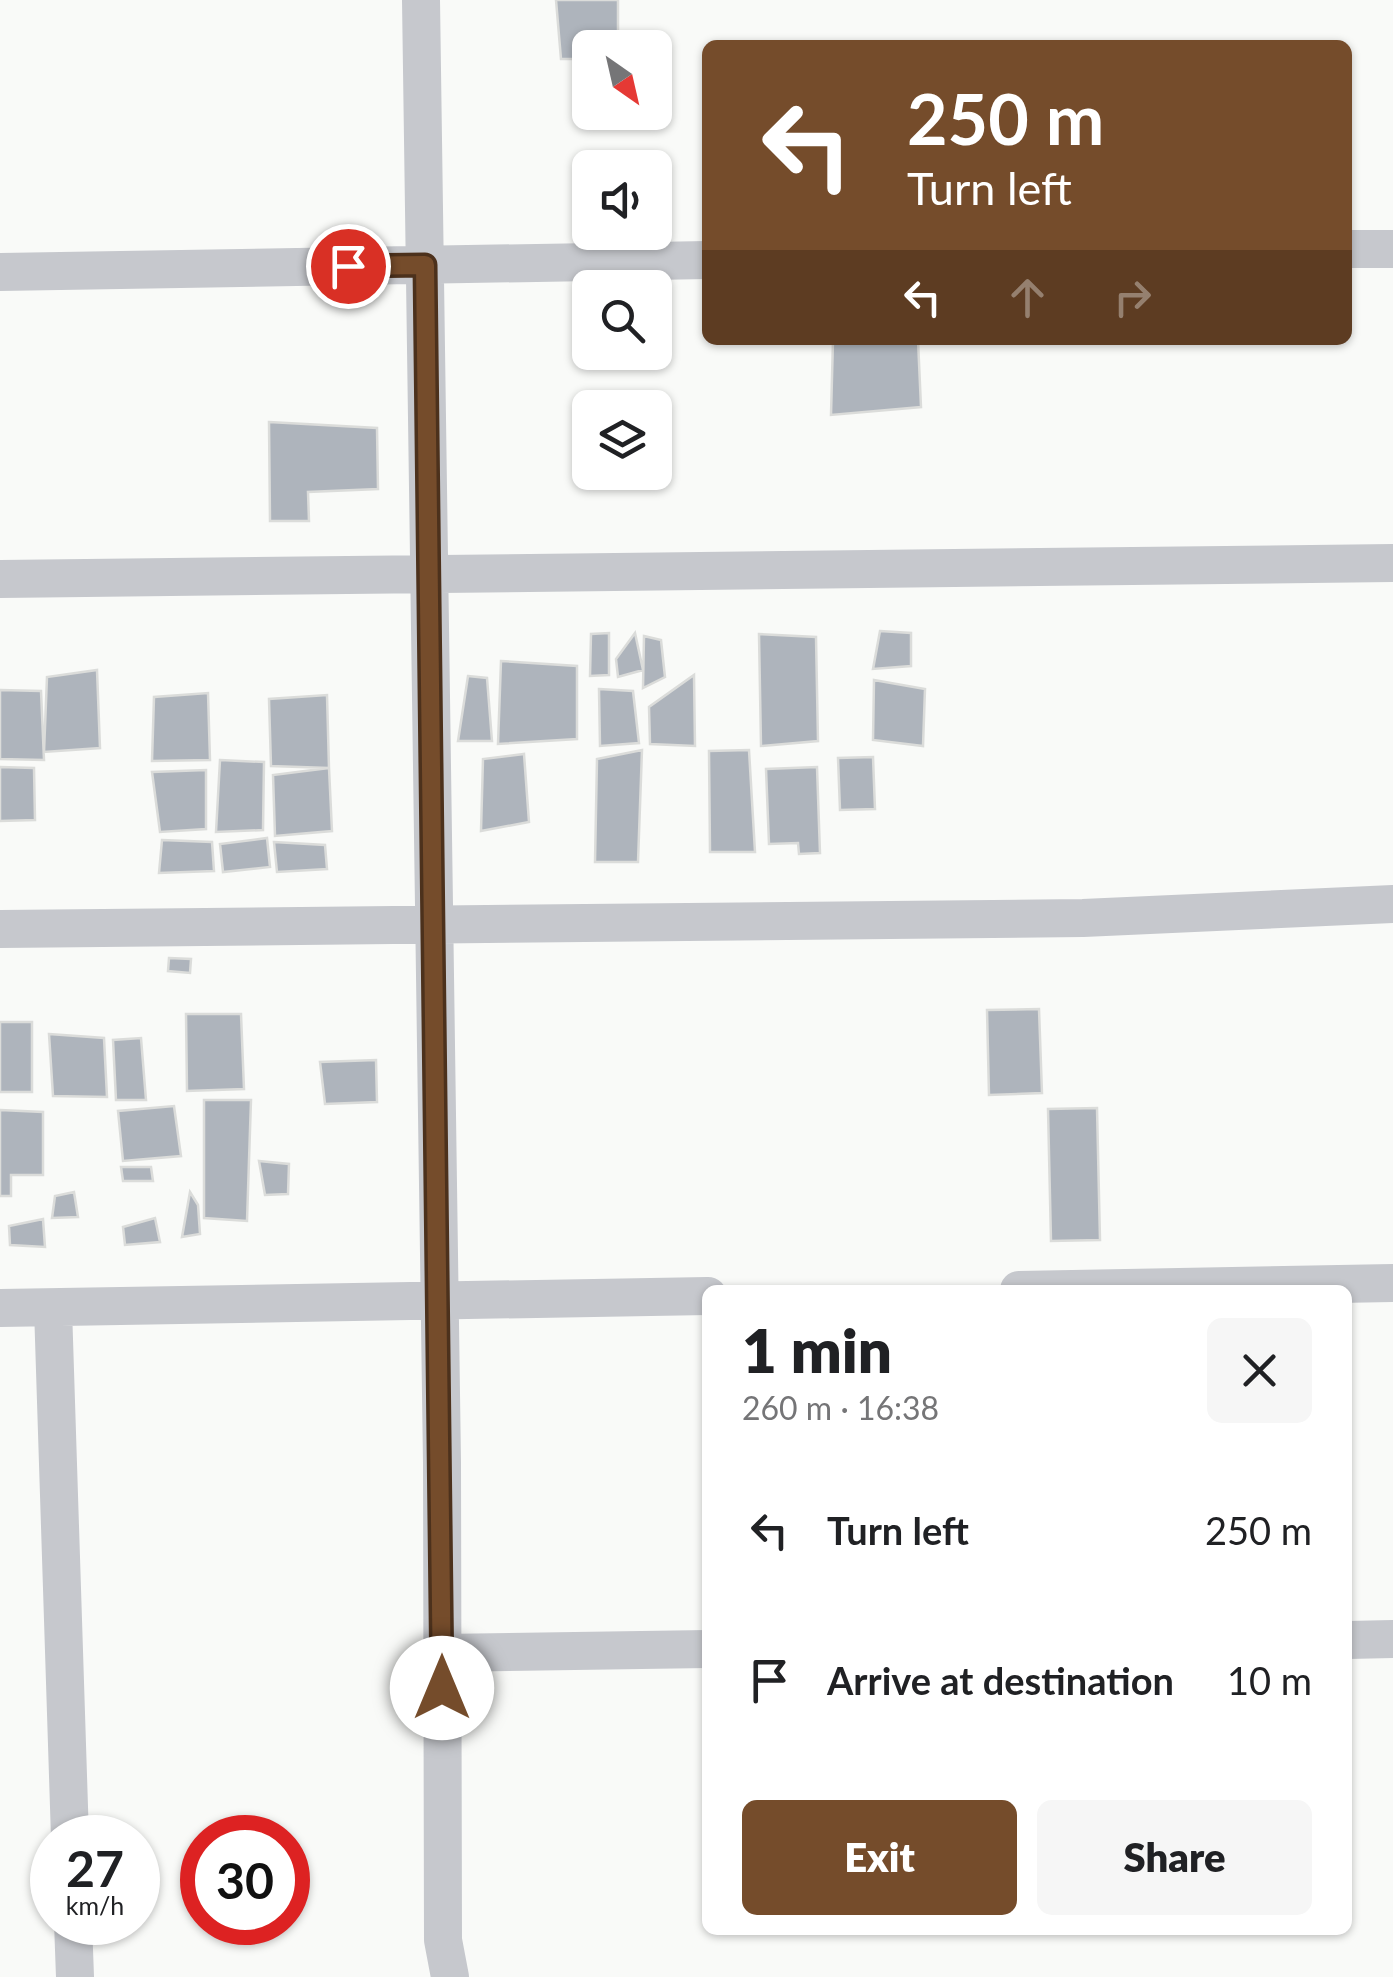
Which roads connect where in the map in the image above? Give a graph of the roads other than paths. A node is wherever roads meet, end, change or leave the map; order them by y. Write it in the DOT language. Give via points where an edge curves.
graph roads {
  1 [pos="421,0"];
  2 [pos="1393,249"];
  3 [pos="1352,250"];
  4 [pos="702,260"];
  5 [pos="425,265"];
  6 [pos="0,272"];
  7 [pos="1393,562"];
  8 [pos="429,574"];
  9 [pos="0,578"];
  10 [pos="1393,904"];
  11 [pos="434,924"];
  12 [pos="0,928"];
  13 [pos="1393,1283"];
  14 [pos="1286,1285"];
  15 [pos="702,1296"];
  16 [pos="439,1300"];
  17 [pos="0,1308"];
  18 [pos="53,1308"];
  19 [pos="1393,1639"];
  20 [pos="1352,1640"];
  21 [pos="702,1649"];
  22 [pos="442,1653"];
  23 [pos="69,1815"];
  24 [pos="74,1945"];
  25 [pos="75,1977"];
  26 [pos="450,1977"];
  1 -- 5 [label="street"];
  2 -- 3 [label="street"];
  4 -- 5 [label="street"];
  5 -- 6 [label="street"];
  5 -- 8 [label="street"];
  7 -- 8 [label="street"];
  8 -- 9 [label="street"];
  8 -- 11 [label="street"];
  10 -- 11 [label="street" via="1084,918"];
  11 -- 12 [label="street"];
  11 -- 16 [label="street"];
  13 -- 14 [label="street"];
  15 -- 16 [label="street"];
  16 -- 18 [label="street"];
  16 -- 22 [label="street"];
  17 -- 18 [label="street"];
  18 -- 23 [label="street"];
  19 -- 20 [label="street"];
  21 -- 22 [label="street"];
  22 -- 26 [label="street" via="443,1940"];
  24 -- 25 [label="street"];
}
